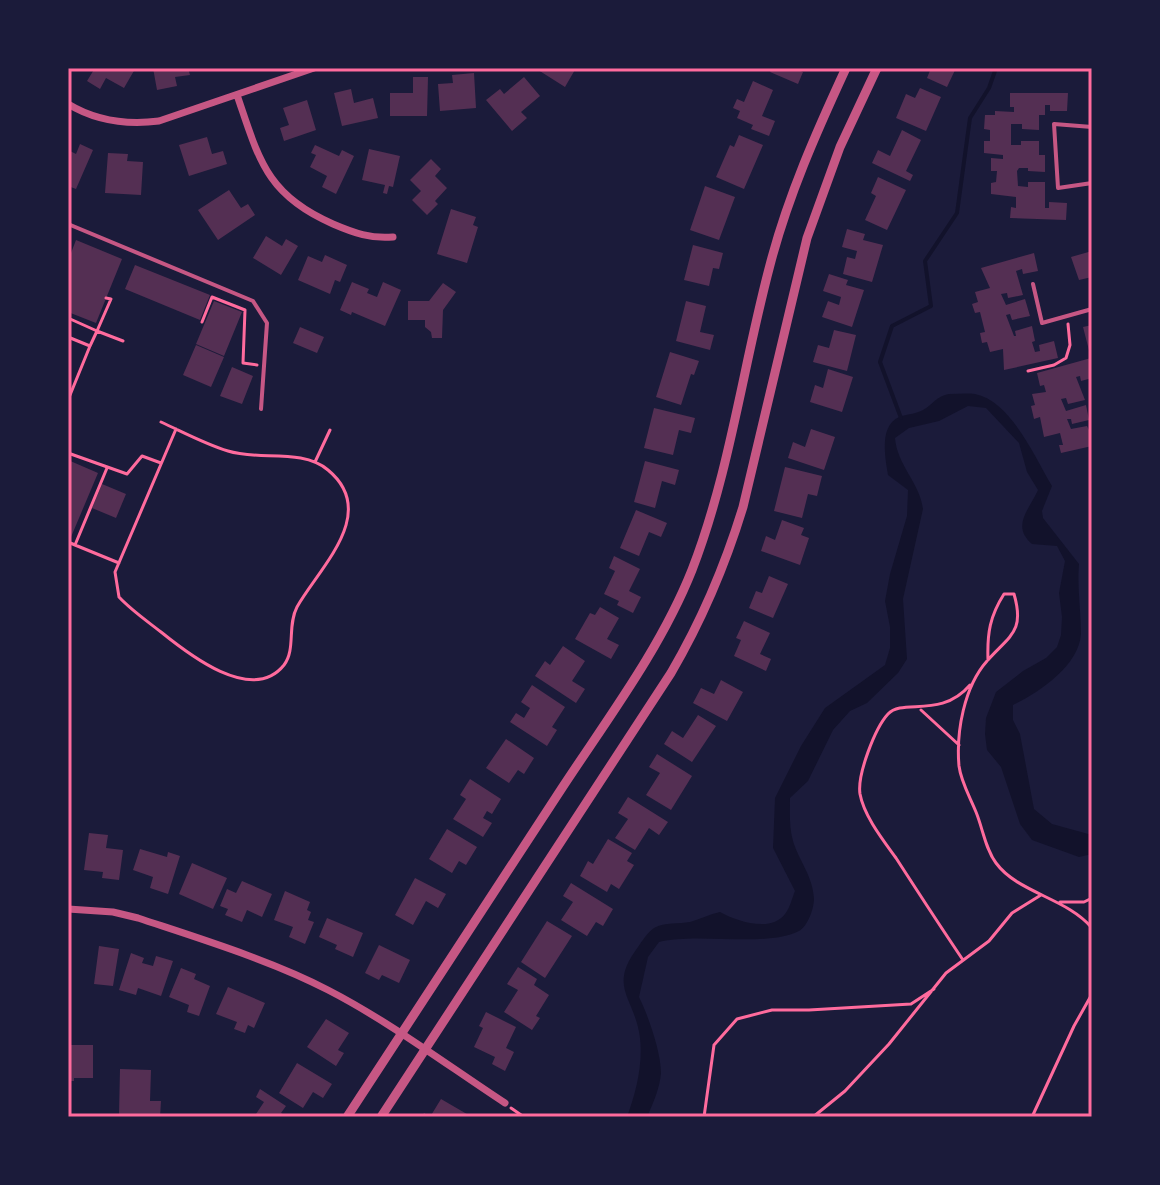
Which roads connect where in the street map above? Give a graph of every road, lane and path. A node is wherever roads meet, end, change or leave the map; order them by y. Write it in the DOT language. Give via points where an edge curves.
graph roads {
  1 [pos="314,68"];
  2 [pos="846,68"];
  3 [pos="877,68"];
  4 [pos="237,95"];
  5 [pos="68,104"];
  6 [pos="1092,127"];
  7 [pos="1092,183"];
  8 [pos="68,224"];
  9 [pos="393,237"];
  10 [pos="1033,284"];
  11 [pos="106,298"];
  12 [pos="1092,309"];
  13 [pos="1068,316"];
  14 [pos="68,318"];
  15 [pos="202,322"];
  16 [pos="97,331"];
  17 [pos="68,337"];
  18 [pos="123,341"];
  19 [pos="90,346"];
  20 [pos="264,366"];
  21 [pos="1028,371"];
  22 [pos="68,400"];
  23 [pos="261,409"];
  24 [pos="161,422"];
  25 [pos="176,429"];
  26 [pos="330,430"];
  27 [pos="68,453"];
  28 [pos="315,462"];
  29 [pos="161,463"];
  30 [pos="107,468"];
  31 [pos="68,542"];
  32 [pos="75,545"];
  33 [pos="119,563"];
  34 [pos="988,660"];
  35 [pos="976,679"];
  36 [pos="919,708"];
  37 [pos="959,745"];
  38 [pos="1043,894"];
  39 [pos="1092,898"];
  40 [pos="1060,902"];
  41 [pos="68,909"];
  42 [pos="1092,928"];
  43 [pos="963,960"];
  44 [pos="937,987"];
  45 [pos="1092,994"];
  46 [pos="400,1035"];
  47 [pos="425,1051"];
  48 [pos="505,1103"];
  49 [pos="347,1117"];
  50 [pos="381,1117"];
  51 [pos="524,1117"];
  52 [pos="704,1117"];
  53 [pos="813,1117"];
  54 [pos="1032,1117"];
  1 -- 4 [label="street"];
  2 -- 46 [label="street" via="790,196 716,498 677,602 628,688"];
  3 -- 47 [label="street" via="840,147 807,238 743,507 703,614 671,673"];
  4 -- 5 [label="street" via="141,123 106,119"];
  4 -- 9 [label="street" via="258,156 287,197 355,233"];
  6 -- 7 [label="lane" via="1054,124 1058,188"];
  8 -- 20 [label="lane" via="253,301 267,323"];
  10 -- 13 [label="lane" via="1042,323"];
  11 -- 16 [label="path" via="111,299"];
  12 -- 13 [label="lane"];
  13 -- 21 [label="path" via="1066,358"];
  14 -- 16 [label="path"];
  15 -- 20 [label="path" via="212,297 245,310 243,363"];
  16 -- 18 [label="path"];
  16 -- 19 [label="path"];
  17 -- 19 [label="path"];
  19 -- 22 [label="path"];
  20 -- 23 [label="lane"];
  24 -- 25 [label="path"];
  25 -- 28 [label="path" via="229,451"];
  25 -- 29 [label="path"];
  26 -- 28 [label="path"];
  27 -- 30 [label="path"];
  28 -- 33 [label="path" via="343,486 347,523 295,612 289,657 270,676 231,675 189,655 119,597"];
  29 -- 30 [label="path" via="142,456 127,474"];
  29 -- 33 [label="path"];
  30 -- 32 [label="path"];
  31 -- 32 [label="path"];
  32 -- 33 [label="path"];
  34 -- 34 [label="path" via="1014,634 1020,614 1014,594 1004,594 993,612"];
  34 -- 35 [label="path"];
  35 -- 36 [label="path" via="957,698"];
  35 -- 37 [label="path" via="962,716"];
  36 -- 37 [label="path"];
  36 -- 43 [label="path" via="902,707 887,715 869,750 860,793 881,836"];
  37 -- 38 [label="path" via="962,778 997,866"];
  38 -- 40 [label="path"];
  38 -- 43 [label="path" via="1012,913 995,935"];
  39 -- 40 [label="path"];
  40 -- 42 [label="path"];
  41 -- 46 [label="street" via="138,918 291,974 353,1004"];
  43 -- 44 [label="path"];
  44 -- 52 [label="path" via="911,1004 772,1010 737,1019 714,1045"];
  44 -- 53 [label="path" via="845,1091"];
  45 -- 54 [label="path"];
  46 -- 47 [label="street"];
  46 -- 49 [label="street"];
  47 -- 48 [label="street"];
  47 -- 50 [label="street"];
  48 -- 51 [label="path"];
}
